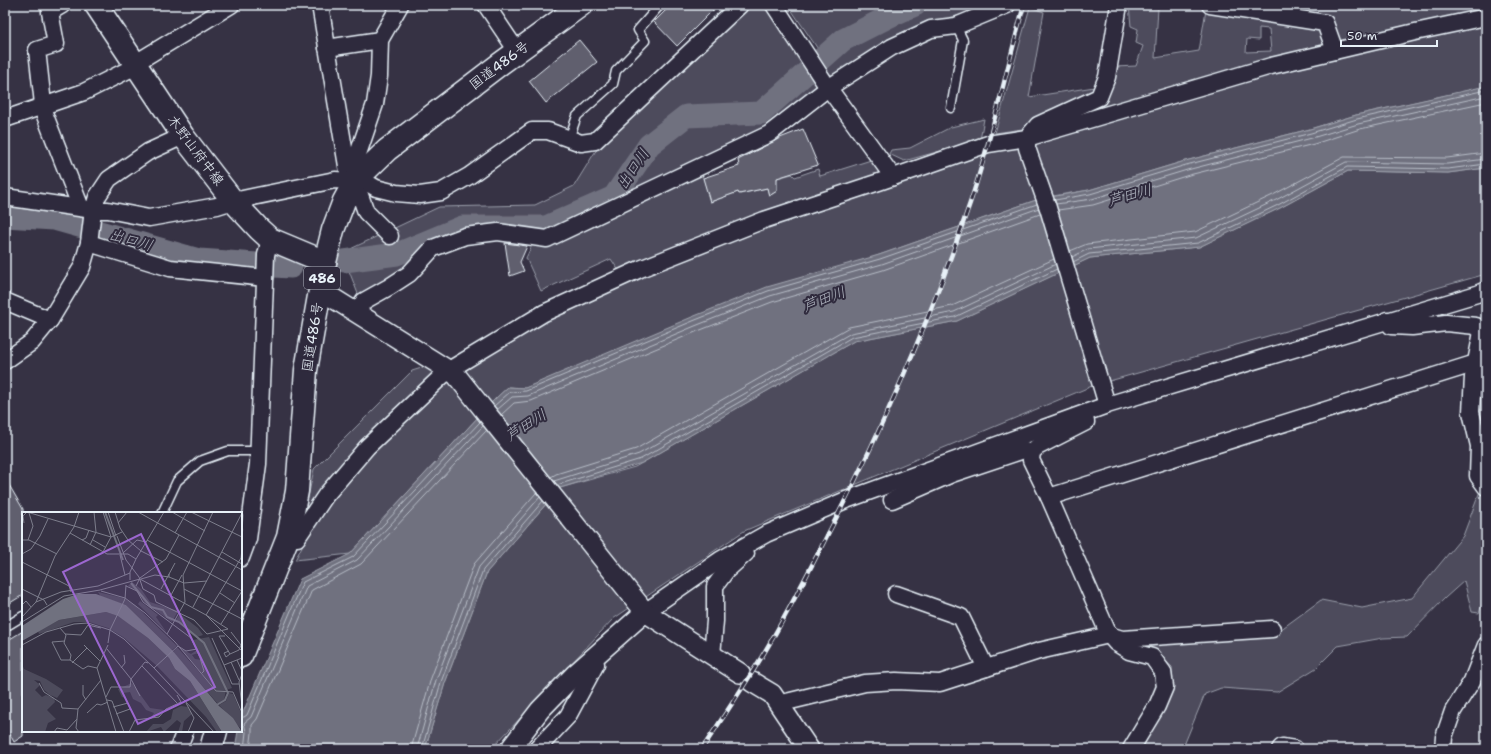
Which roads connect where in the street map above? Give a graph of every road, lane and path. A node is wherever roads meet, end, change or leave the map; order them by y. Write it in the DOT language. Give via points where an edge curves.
graph roads {
  1 [pos="62,5"];
  2 [pos="96,5"];
  3 [pos="231,5"];
  4 [pos="320,5"];
  5 [pos="400,5"];
  6 [pos="486,5"];
  7 [pos="580,5"];
  8 [pos="660,5"];
  9 [pos="740,5"];
  10 [pos="774,5"];
  11 [pos="1007,5"];
  12 [pos="1119,5"];
  13 [pos="1210,5"];
  14 [pos="1486,17"];
  15 [pos="956,26"];
  16 [pos="380,40"];
  17 [pos="327,48"];
  18 [pos="517,51"];
  19 [pos="1335,51"];
  20 [pos="136,66"];
  21 [pos="826,85"];
  22 [pos="43,106"];
  23 [pos="951,108"];
  24 [pos="5,119"];
  25 [pos="183,136"];
  26 [pos="570,139"];
  27 [pos="1027,143"];
  28 [pos="893,177"];
  29 [pos="355,181"];
  30 [pos="5,197"];
  31 [pos="233,200"];
  32 [pos="87,209"];
  33 [pos="390,236"];
  34 [pos="90,243"];
  35 [pos="268,247"];
  36 [pos="325,262"];
  37 [pos="265,278"];
  38 [pos="320,290"];
  39 [pos="1486,290"];
  40 [pos="5,301"];
  41 [pos="356,313"];
  42 [pos="50,320"];
  43 [pos="1387,320"];
  44 [pos="5,361"];
  45 [pos="1476,363"];
  46 [pos="452,373"];
  47 [pos="1107,405"];
  48 [pos="1093,414"];
  49 [pos="259,451"];
  50 [pos="1032,452"];
  51 [pos="1486,487"];
  52 [pos="1049,497"];
  53 [pos="892,500"];
  54 [pos="162,512"];
  55 [pos="288,537"];
  56 [pos="753,541"];
  57 [pos="242,555"];
  58 [pos="896,594"];
  59 [pos="642,608"];
  60 [pos="22,617"];
  61 [pos="5,627"];
  62 [pos="1272,629"];
  63 [pos="1109,635"];
  64 [pos="1486,645"];
  65 [pos="242,653"];
  66 [pos="712,655"];
  67 [pos="593,658"];
  68 [pos="986,668"];
  69 [pos="778,704"];
  70 [pos="185,732"];
  71 [pos="216,732"];
  72 [pos="178,749"];
  73 [pos="211,749"];
  74 [pos="510,749"];
  75 [pos="537,749"];
  76 [pos="809,749"];
  77 [pos="1131,749"];
  78 [pos="1280,749"];
  79 [pos="1295,749"];
  80 [pos="1443,749"];
  1 -- 22 [label="street" via="50,12 56,44 37,50"];
  2 -- 20 [label="main road, 木野山府中線"];
  3 -- 20 [label="street" via="142,59"];
  4 -- 17 [label="street"];
  5 -- 16 [label="street"];
  6 -- 18 [label="street"];
  7 -- 18 [label="main road, 国道486号 / 486"];
  8 -- 26 [label="lane" via="638,30 646,40 616,71 613,84 577,116"];
  9 -- 26 [label="street" via="595,141 581,143"];
  10 -- 21 [label="street"];
  11 -- 15 [label="street"];
  12 -- 27 [label="street" via="1107,77 1099,97 1038,125"];
  13 -- 19 [label="street" via="1324,23"];
  14 -- 19 [label="street"];
  15 -- 21 [label="street" via="931,29 892,47"];
  15 -- 23 [label="lane" via="963,40"];
  16 -- 17 [label="street"];
  16 -- 29 [label="street" via="376,104 356,160"];
  17 -- 29 [label="street" via="348,172"];
  18 -- 29 [label="main road, 国道486号 / 486" via="387,150"];
  19 -- 27 [label="street" via="1271,66"];
  20 -- 22 [label="street" via="84,92"];
  20 -- 25 [label="main road, 木野山府中線"];
  21 -- 28 [label="street"];
  21 -- 41 [label="street" via="769,134 547,239 498,232 465,236 433,248 409,274 364,301"];
  22 -- 24 [label="street"];
  22 -- 32 [label="street"];
  25 -- 31 [label="main road, 木野山府中線"];
  25 -- 32 [label="street" via="148,152 108,179"];
  26 -- 29 [label="street" via="548,131 532,131 469,176 441,192 420,195 396,193 376,188 366,182"];
  27 -- 28 [label="street" via="988,144"];
  27 -- 47 [label="street"];
  28 -- 46 [label="street" via="764,220 640,269 544,313"];
  29 -- 31 [label="street" via="335,180"];
  29 -- 33 [label="street" via="366,212"];
  29 -- 36 [label="main road, 国道486号 / 486" via="333,230"];
  30 -- 32 [label="street"];
  31 -- 32 [label="street" via="217,206 149,218 108,210"];
  31 -- 35 [label="main road, 木野山府中線" via="259,229"];
  32 -- 34 [label="street"];
  34 -- 37 [label="street" via="170,268"];
  34 -- 42 [label="street" via="82,267"];
  35 -- 36 [label="main road, 木野山府中線"];
  35 -- 37 [label="street"];
  36 -- 38 [label="main road, 国道486号 / 486"];
  37 -- 49 [label="street"];
  38 -- 41 [label="street"];
  38 -- 55 [label="main road, 国道486号 / 486" via="306,370 297,491"];
  39 -- 43 [label="street"];
  40 -- 42 [label="street"];
  41 -- 46 [label="street"];
  42 -- 44 [label="street" via="32,342"];
  43 -- 45 [label="street" via="1391,326 1412,327 1446,323 1476,326 1482,332"];
  43 -- 47 [label="street"];
  45 -- 51 [label="street" via="1471,412 1479,446 1478,476"];
  45 -- 52 [label="street"];
  46 -- 55 [label="street" via="367,447 326,495 297,538"];
  46 -- 59 [label="street"];
  47 -- 48 [label="street"];
  48 -- 50 [label="street" via="1037,446"];
  48 -- 56 [label="street" via="846,500"];
  49 -- 54 [label="lane" via="228,451 200,461 177,481"];
  49 -- 57 [label="street" via="248,539"];
  50 -- 52 [label="street" via="1031,460"];
  50 -- 53 [label="street" via="1024,450 952,474"];
  52 -- 63 [label="street"];
  55 -- 65 [label="main road, 国道486号 / 486"];
  56 -- 59 [label="street"];
  56 -- 66 [label="street" via="753,547 726,571 715,586"];
  58 -- 68 [label="street" via="961,617"];
  59 -- 66 [label="street"];
  59 -- 67 [label="street"];
  60 -- 61 [label="lane"];
  62 -- 63 [label="street" via="1122,640"];
  63 -- 68 [label="street" via="1039,651"];
  63 -- 77 [label="street" via="1129,651 1152,657 1163,672 1165,687 1157,706"];
  64 -- 80 [label="street" via="1472,681 1453,711 1444,737"];
  66 -- 69 [label="street" via="772,694"];
  67 -- 74 [label="street" via="540,710"];
  67 -- 75 [label="street" via="596,664 568,716"];
  68 -- 69 [label="street" via="940,683 865,683"];
  69 -- 76 [label="street"];
  70 -- 72 [label="street"];
  71 -- 73 [label="main road"];
  78 -- 79 [label="street"];
}
